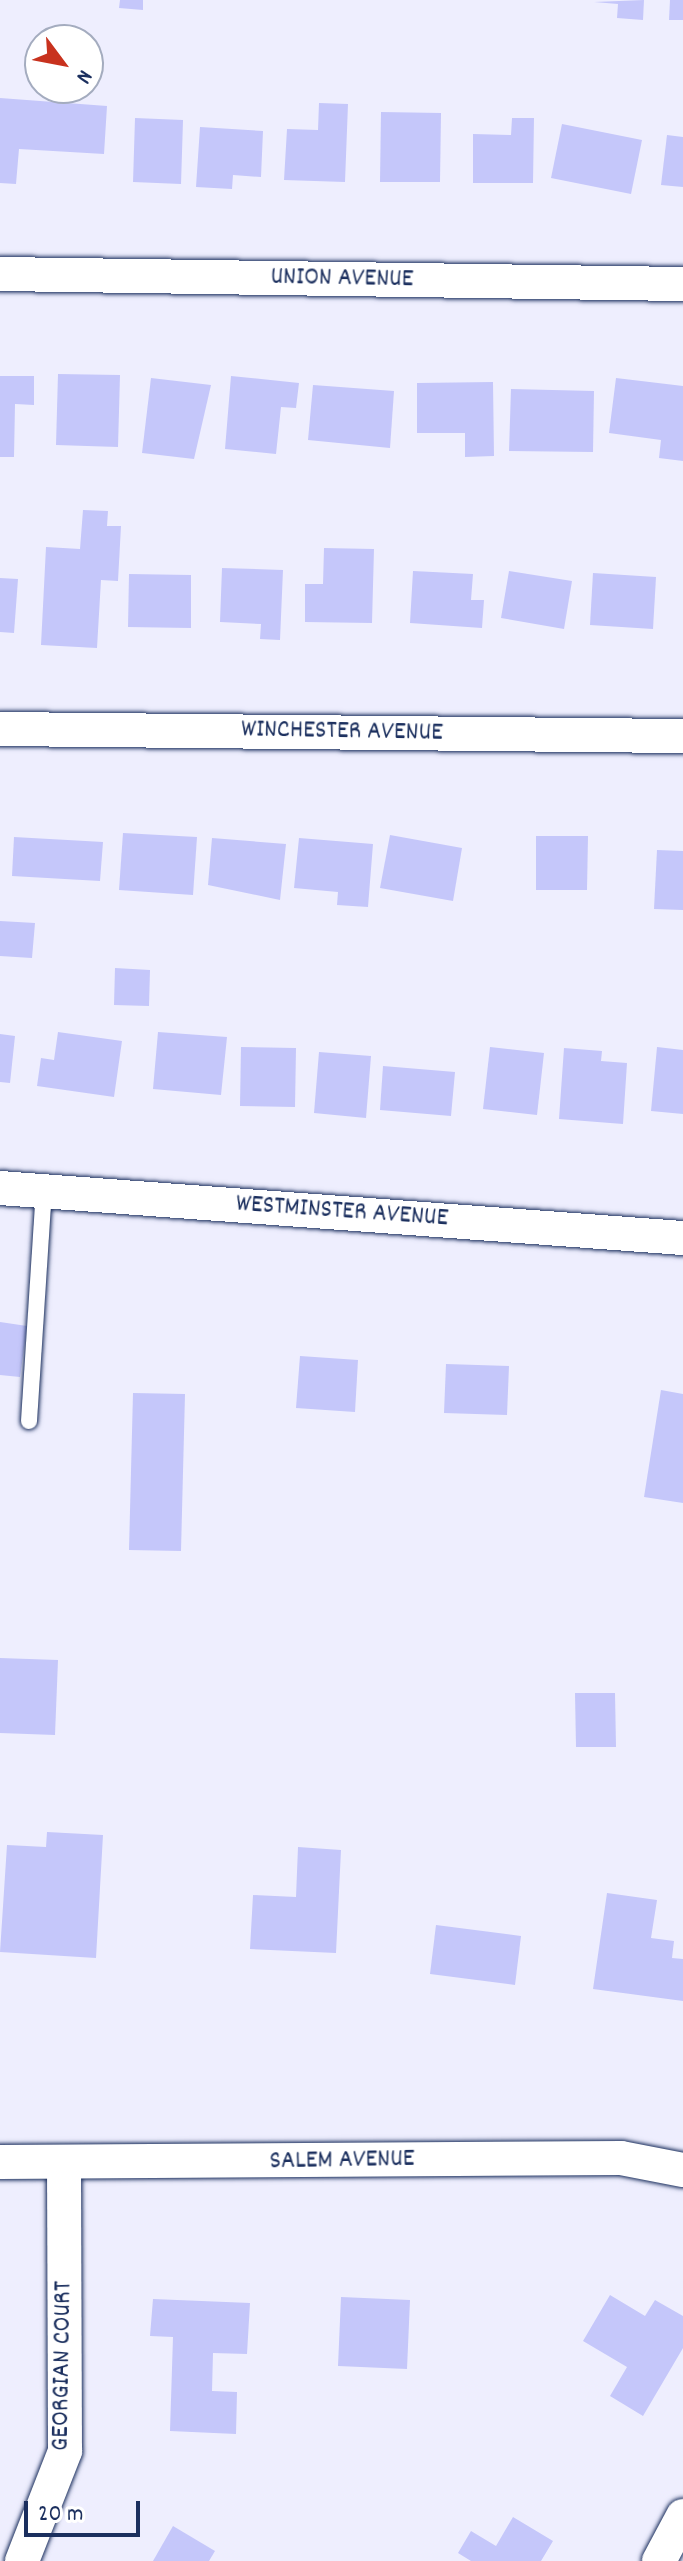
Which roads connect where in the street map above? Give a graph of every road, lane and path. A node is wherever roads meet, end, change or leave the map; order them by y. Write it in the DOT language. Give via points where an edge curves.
graph roads {
  1 [pos="0,274"];
  2 [pos="683,284"];
  3 [pos="0,729"];
  4 [pos="683,736"];
  5 [pos="0,1188"];
  6 [pos="44,1190"];
  7 [pos="683,1238"];
  8 [pos="29,1421"];
  9 [pos="0,2162"];
  10 [pos="64,2163"];
  11 [pos="683,2170"];
  12 [pos="683,2516"];
  13 [pos="22,2561"];
  14 [pos="659,2561"];
  1 -- 2 [label="street, UNION AVENUE"];
  3 -- 4 [label="street, WINCHESTER AVENUE"];
  5 -- 6 [label="street, WESTMINSTER AVENUE"];
  6 -- 7 [label="street, WESTMINSTER AVENUE"];
  6 -- 8 [label="lane"];
  9 -- 10 [label="street, SALEM AVENUE"];
  10 -- 11 [label="street, SALEM AVENUE" via="621,2158"];
  10 -- 13 [label="street, GEORGIAN COURT" via="65,2451"];
  12 -- 14 [label="street"];
}
